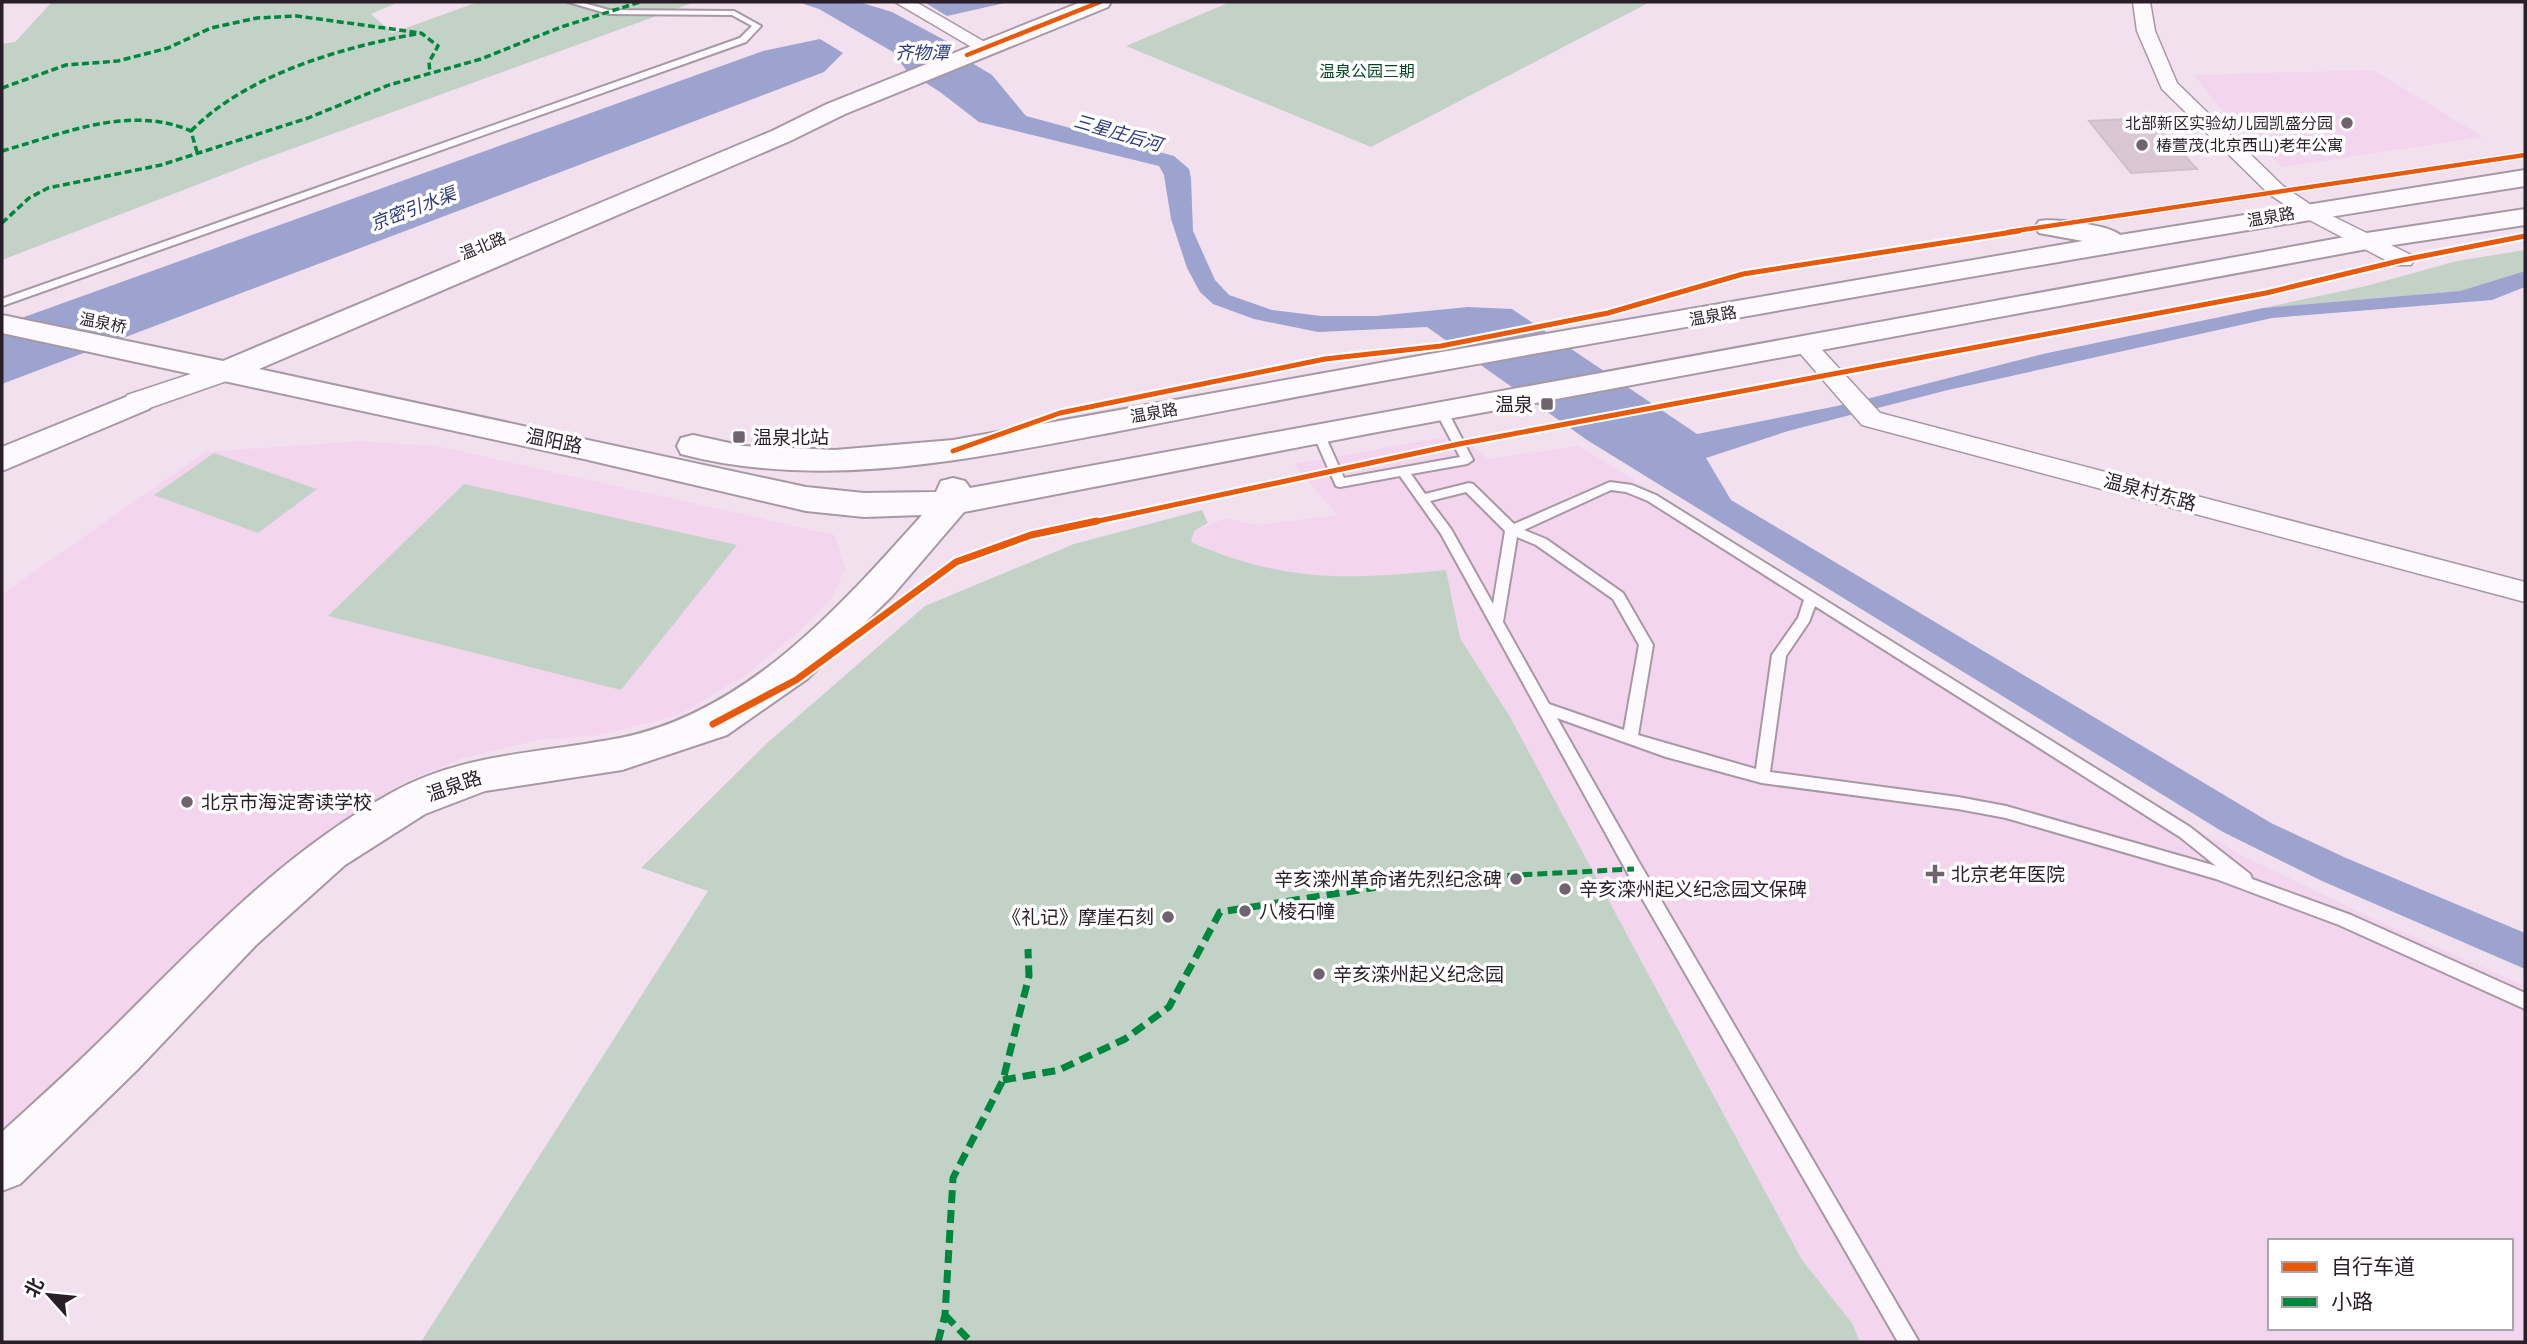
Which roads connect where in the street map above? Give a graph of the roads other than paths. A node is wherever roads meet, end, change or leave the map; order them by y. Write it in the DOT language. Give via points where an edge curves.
graph roads {
  1 [pos="572,2"];
  2 [pos="904,2"];
  3 [pos="1100,2"];
  4 [pos="2141,2"];
  5 [pos="976,52"];
  6 [pos="835,108"];
  7 [pos="2525,178"];
  8 [pos="2307,211"];
  9 [pos="2525,217"];
  10 [pos="2049,227"];
  11 [pos="2367,241"];
  12 [pos="2133,242"];
  13 [pos="2403,260"];
  14 [pos="7,310"];
  15 [pos="1804,344"];
  16 [pos="158,355"];
  17 [pos="269,355"];
  18 [pos="212,356"];
  19 [pos="138,402"];
  20 [pos="1442,412"];
  21 [pos="1319,434"];
  22 [pos="953,451"];
  23 [pos="2,460"];
  24 [pos="1404,473"];
  25 [pos="1422,499"];
  26 [pos="953,503"];
  27 [pos="1513,530"];
  28 [pos="2525,592"];
  29 [pos="1811,598"];
  30 [pos="1497,621"];
  31 [pos="1547,709"];
  32 [pos="1630,739"];
  33 [pos="1762,777"];
  34 [pos="2254,887"];
  35 [pos="2525,1001"];
  36 [pos="2,1166"];
  37 [pos="1909,1342"];
  1 -- 14 [label="lane" via="609,12 734,13 757,26 743,40"];
  2 -- 5 [label="street"];
  3 -- 5 [label="main road, 温北路"];
  4 -- 8 [label="street" via="2146,31 2168,85 2276,190"];
  5 -- 6 [label="main road, 温北路"];
  6 -- 17 [label="main road, 温北路" via="781,136"];
  6 -- 18 [label="main road, 温北路" via="768,129"];
  7 -- 8 [label="main road, 温泉路"];
  8 -- 11 [label="street"];
  8 -- 12 [label="main road, 温泉路"];
  9 -- 11 [label="main road"];
  10 -- 12 [label="main road"];
  11 -- 13 [label="street"];
  11 -- 15 [label="main road"];
  12 -- 22 [label="main road, 温泉路"];
  14 -- 16 [label="main road, 温泉桥"];
  14 -- 18 [label="main road, 温泉桥"];
  15 -- 20 [label="main road"];
  15 -- 28 [label="street, 温泉村东路" via="1871,419"];
  16 -- 18 [label="main road, 温阳路"];
  17 -- 18 [label="main road, 温阳路"];
  17 -- 22 [label="main road, 温阳路" via="743,457 835,461"];
  18 -- 19 [label="street, 温北路"];
  18 -- 26 [label="main road, 温阳路" via="806,499 864,505"];
  19 -- 23 [label="main road, 温北路"];
  20 -- 21 [label="main road"];
  20 -- 24 [label="lane" via="1467,460"];
  21 -- 24 [label="lane" via="1340,483"];
  21 -- 26 [label="main road"];
  22 -- 26 [label="main road"];
  24 -- 25 [label="lane"];
  25 -- 27 [label="lane" via="1469,487"];
  25 -- 30 [label="lane"];
  26 -- 36 [label="main road, 温泉路" via="879,587 793,669 713,724 622,754 482,775 410,802 330,852 240,931"];
  27 -- 29 [label="lane" via="1610,486 1628,488 1652,498"];
  27 -- 30 [label="lane"];
  27 -- 32 [label="lane" via="1541,542 1618,596 1646,645"];
  29 -- 33 [label="lane" via="1804,619 1779,655"];
  29 -- 34 [label="lane" via="2185,832"];
  30 -- 31 [label="lane"];
  31 -- 32 [label="lane"];
  31 -- 37 [label="lane" via="1634,869"];
  32 -- 33 [label="lane"];
  33 -- 34 [label="lane" via="2006,812"];
  34 -- 35 [label="lane" via="2345,920"];
}
